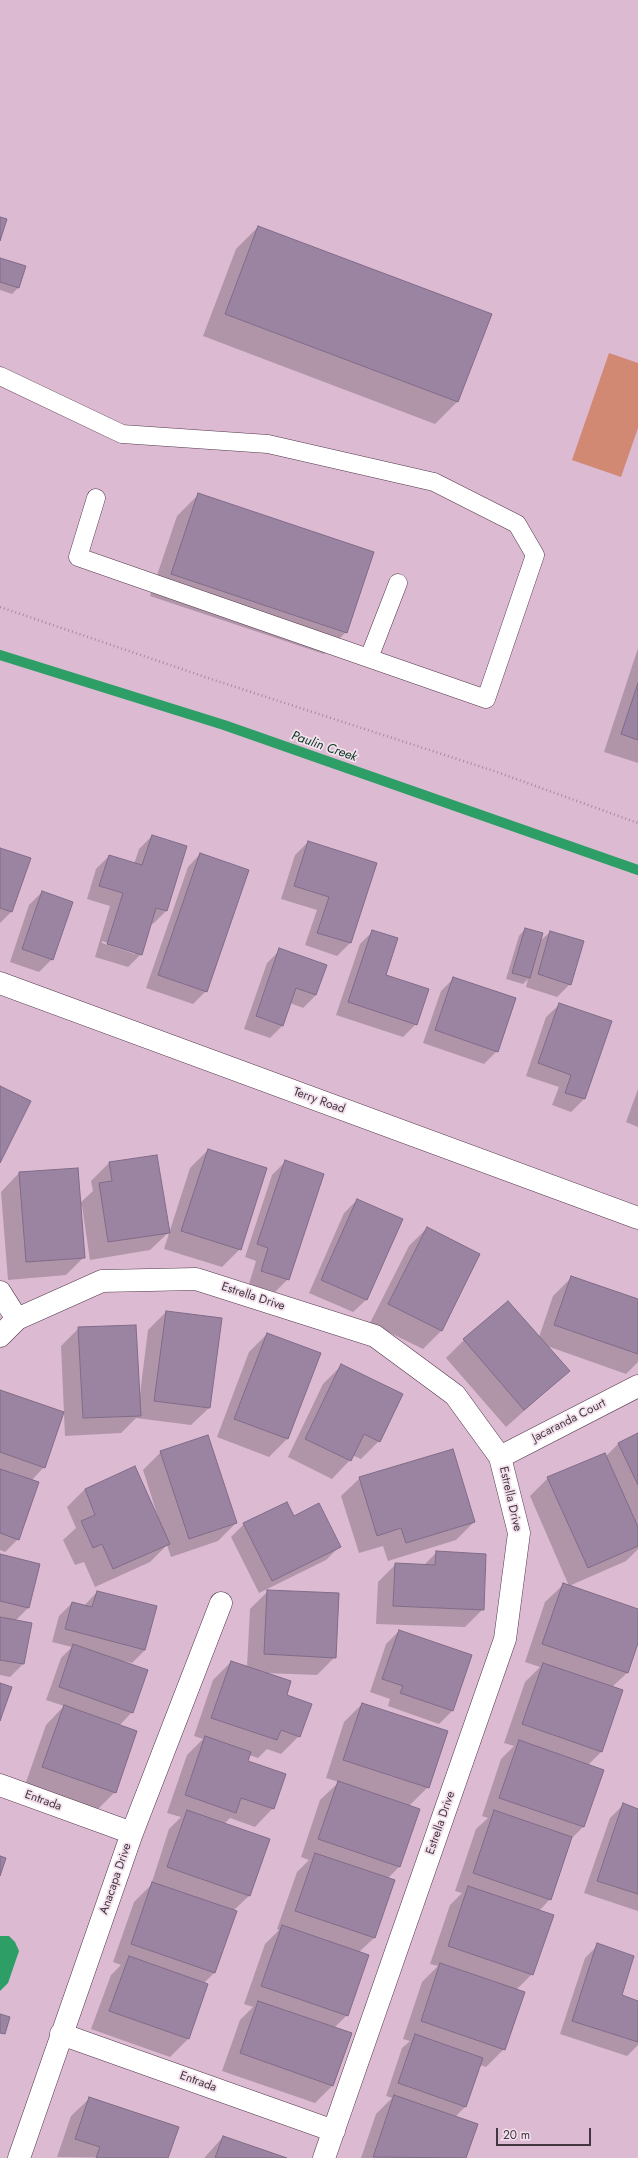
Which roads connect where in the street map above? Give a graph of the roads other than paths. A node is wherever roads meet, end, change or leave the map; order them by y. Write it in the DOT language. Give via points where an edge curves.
graph roads {
  1 [pos="0,376"];
  2 [pos="96,498"];
  3 [pos="398,583"];
  4 [pos="369,658"];
  5 [pos="0,983"];
  6 [pos="638,1218"];
  7 [pos="0,1292"];
  8 [pos="17,1319"];
  9 [pos="0,1336"];
  10 [pos="638,1386"];
  11 [pos="500,1457"];
  12 [pos="221,1603"];
  13 [pos="0,1785"];
  14 [pos="132,1833"];
  15 [pos="61,2034"];
  16 [pos="334,2130"];
  17 [pos="19,2158"];
  18 [pos="324,2158"];
  1 -- 4 [label="lane" via="122,434 268,444 434,482 517,524 535,555 486,699"];
  2 -- 4 [label="lane" via="78,557"];
  3 -- 4 [label="lane"];
  5 -- 6 [label="street, Terry Road"];
  7 -- 8 [label="street"];
  8 -- 9 [label="street, Estrella Drive"];
  8 -- 11 [label="street, Estrella Drive" via="102,1281 196,1279 375,1336 455,1394"];
  10 -- 11 [label="street, Jacaranda Court"];
  11 -- 16 [label="street, Estrella Drive" via="519,1533 504,1639"];
  12 -- 14 [label="street, Anacapa Drive"];
  13 -- 14 [label="street, Entrada"];
  14 -- 15 [label="street, Anacapa Drive"];
  15 -- 16 [label="street, Entrada"];
  15 -- 17 [label="street, Anacapa Drive"];
  16 -- 18 [label="street, Estrella Drive"];
}
